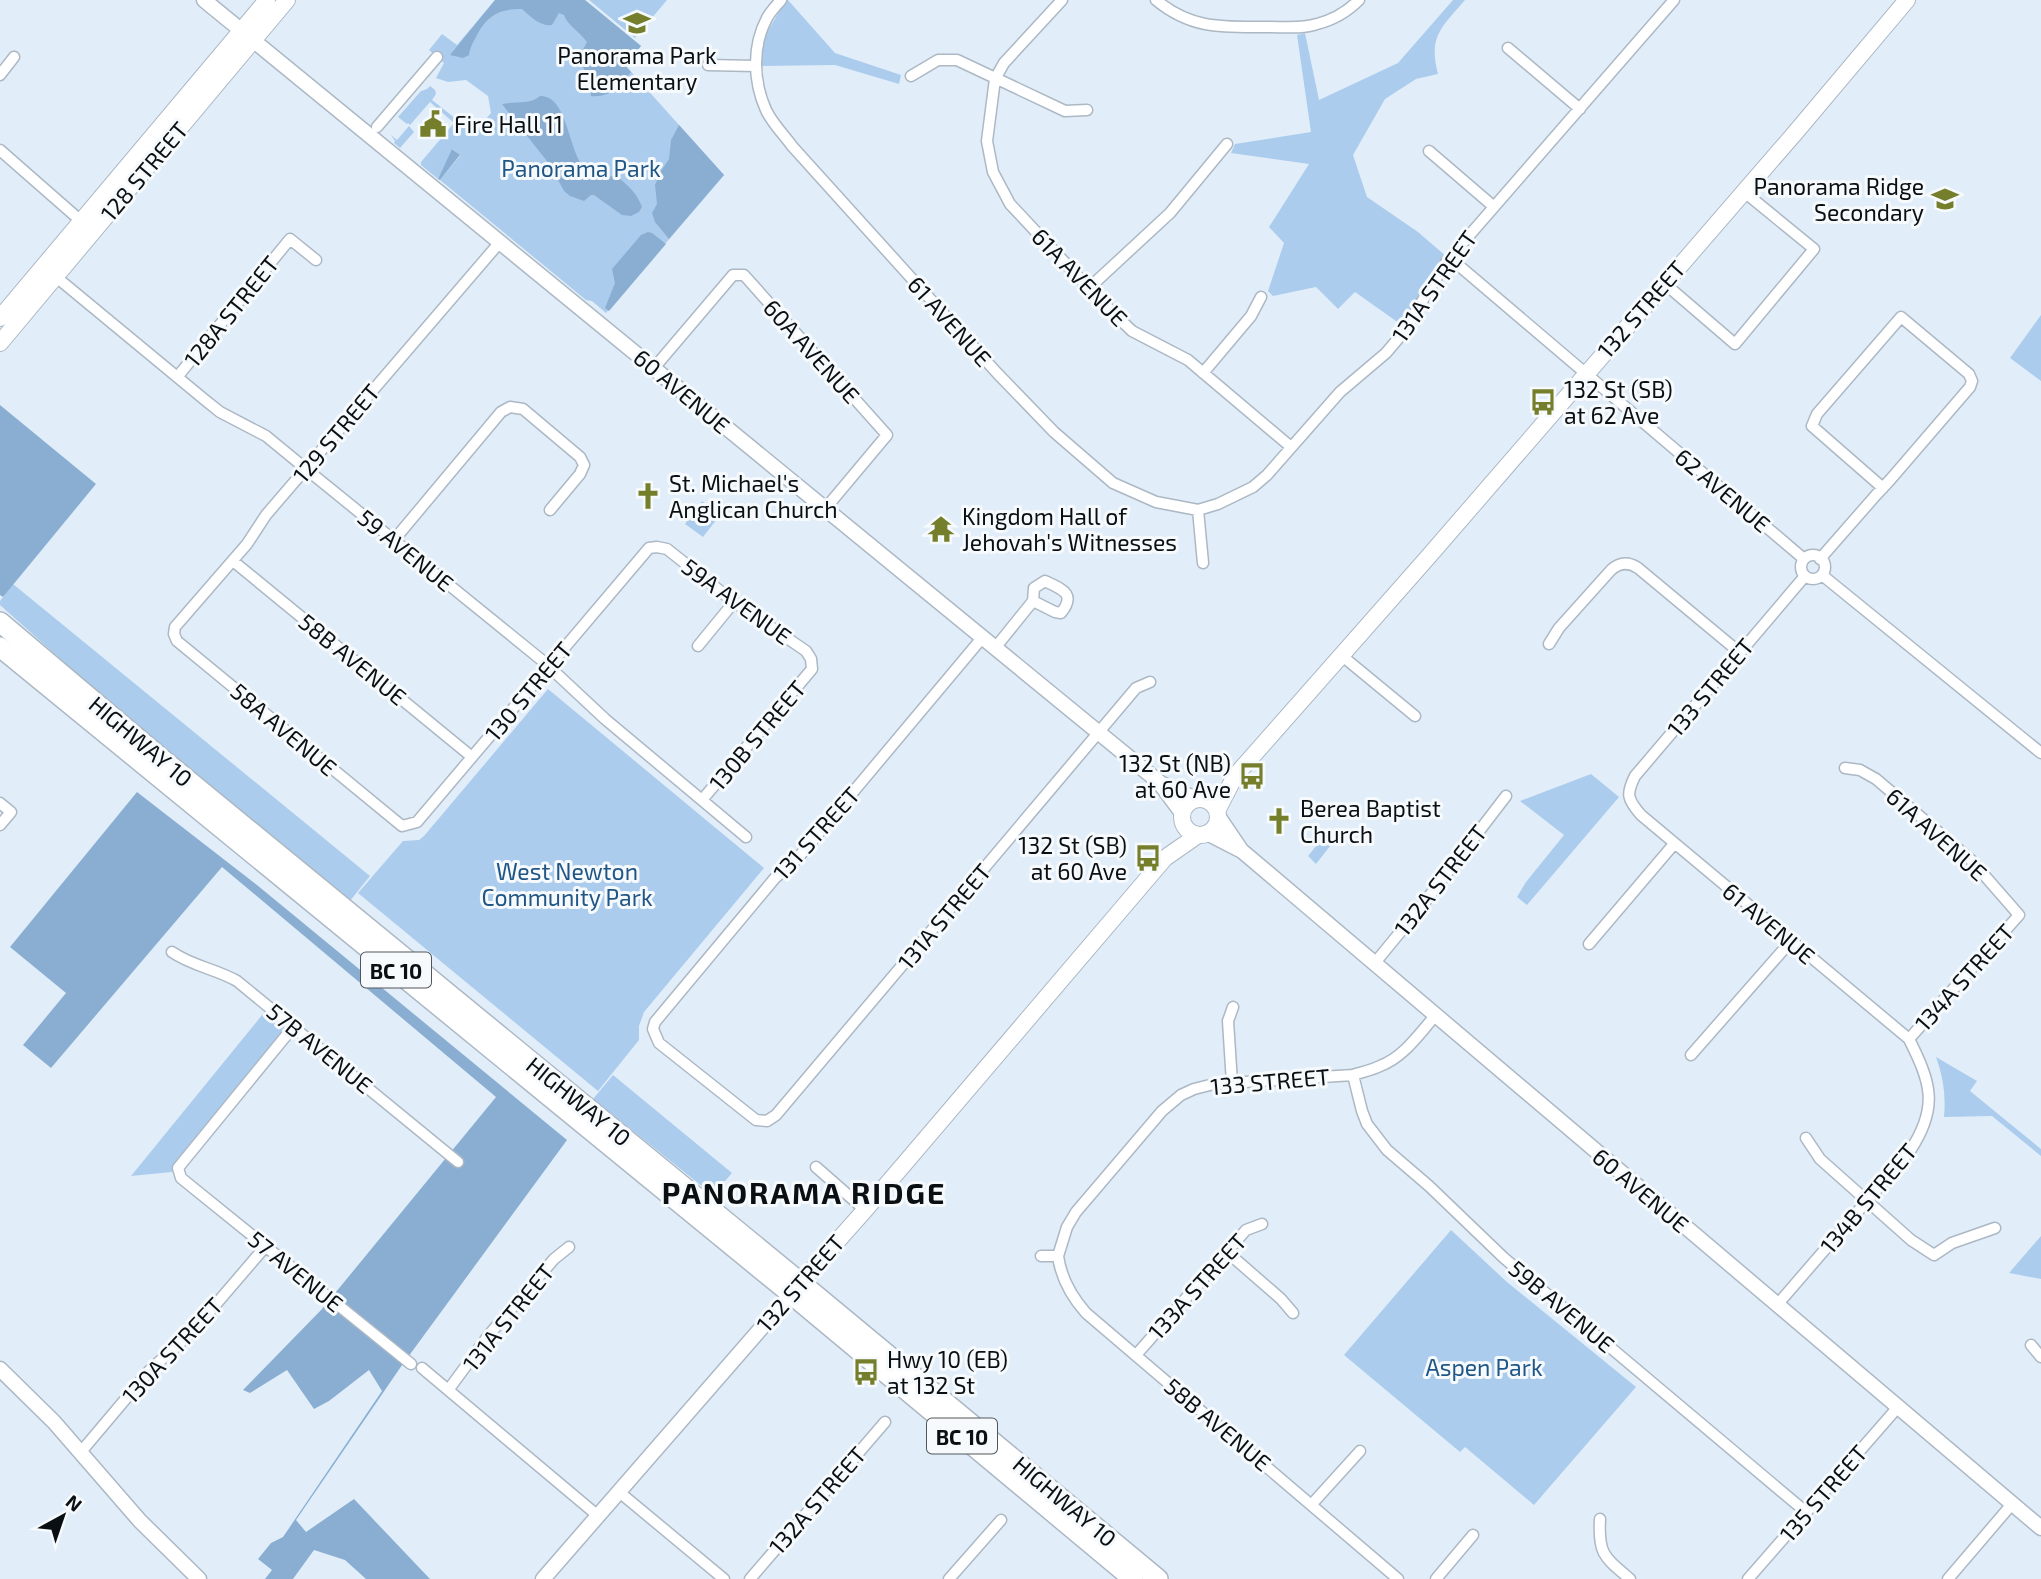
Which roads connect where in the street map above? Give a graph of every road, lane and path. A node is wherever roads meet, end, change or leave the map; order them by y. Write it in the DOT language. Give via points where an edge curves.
graph roads {
  1 [pos="204,0"];
  2 [pos="267,0"];
  3 [pos="288,0"];
  4 [pos="780,0"];
  5 [pos="1062,0"];
  6 [pos="1156,0"];
  7 [pos="1359,0"];
  8 [pos="1907,0"];
  9 [pos="1667,3"];
  10 [pos="247,36"];
  11 [pos="1508,48"];
  12 [pos="14,57"];
  13 [pos="437,57"];
  14 [pos="708,65"];
  15 [pos="755,66"];
  16 [pos="0,75"];
  17 [pos="911,76"];
  18 [pos="995,79"];
  19 [pos="1580,109"];
  20 [pos="1087,110"];
  21 [pos="377,127"];
  22 [pos="1227,144"];
  23 [pos="0,150"];
  24 [pos="1429,151"];
  25 [pos="1743,191"];
  26 [pos="1493,206"];
  27 [pos="81,221"];
  28 [pos="500,242"];
  29 [pos="1450,258"];
  30 [pos="316,260"];
  31 [pos="55,276"];
  32 [pos="1664,283"];
  33 [pos="1089,288"];
  34 [pos="1261,297"];
  35 [pos="0,318"];
  36 [pos="0,343"];
  37 [pos="654,368"];
  38 [pos="1203,373"];
  39 [pos="1585,374"];
  40 [pos="178,376"];
  41 [pos="1291,447"];
  42 [pos="306,468"];
  43 [pos="1883,488"];
  44 [pos="825,509"];
  45 [pos="550,510"];
  46 [pos="1198,510"];
  47 [pos="394,540"];
  48 [pos="649,548"];
  49 [pos="1804,559"];
  50 [pos="1820,559"];
  51 [pos="233,561"];
  52 [pos="1203,563"];
  53 [pos="1822,575"];
  54 [pos="1805,576"];
  55 [pos="1033,601"];
  56 [pos="734,602"];
  57 [pos="0,622"];
  58 [pos="175,627"];
  59 [pos="982,638"];
  60 [pos="1549,644"];
  61 [pos="698,646"];
  62 [pos="0,647"];
  63 [pos="995,648"];
  64 [pos="1739,652"];
  65 [pos="1341,655"];
  66 [pos="548,666"];
  67 [pos="811,669"];
  68 [pos="1150,681"];
  69 [pos="1415,716"];
  70 [pos="1098,733"];
  71 [pos="2041,753"];
  72 [pos="472,757"];
  73 [pos="1845,768"];
  74 [pos="1235,776"];
  75 [pos="1159,782"];
  76 [pos="1506,796"];
  77 [pos="1198,799"];
  78 [pos="702,800"];
  79 [pos="0,803"];
  80 [pos="1631,804"];
  81 [pos="1217,813"];
  82 [pos="1182,815"];
  83 [pos="0,825"];
  84 [pos="402,826"];
  85 [pos="1203,834"];
  86 [pos="746,837"];
  87 [pos="1674,844"];
  88 [pos="1242,851"];
  89 [pos="1166,858"];
  90 [pos="2019,915"];
  91 [pos="1791,941"];
  92 [pos="1589,944"];
  93 [pos="172,952"];
  94 [pos="1374,964"];
  95 [pos="1233,1007"];
  96 [pos="1435,1016"];
  97 [pos="294,1026"];
  98 [pos="1909,1039"];
  99 [pos="1691,1055"];
  100 [pos="1353,1075"];
  101 [pos="1233,1083"];
  102 [pos="767,1121"];
  103 [pos="1806,1138"];
  104 [pos="458,1162"];
  105 [pos="816,1167"];
  106 [pos="1867,1202"];
  107 [pos="865,1210"];
  108 [pos="1262,1224"];
  109 [pos="1996,1228"];
  110 [pos="265,1247"];
  111 [pos="569,1247"];
  112 [pos="1227,1252"];
  113 [pos="1041,1256"];
  114 [pos="1058,1256"];
  115 [pos="796,1288"];
  116 [pos="1777,1305"];
  117 [pos="1293,1313"];
  118 [pos="2031,1345"];
  119 [pos="1136,1355"];
  120 [pos="2041,1357"];
  121 [pos="411,1364"];
  122 [pos="422,1368"];
  123 [pos="0,1369"];
  124 [pos="449,1389"];
  125 [pos="1898,1407"];
  126 [pos="885,1422"];
  127 [pos="1360,1451"];
  128 [pos="80,1453"];
  129 [pos="618,1491"];
  130 [pos="1312,1504"];
  131 [pos="2012,1504"];
  132 [pos="1805,1512"];
  133 [pos="597,1516"];
  134 [pos="1600,1519"];
  135 [pos="1001,1520"];
  136 [pos="2041,1528"];
  137 [pos="1474,1535"];
  138 [pos="199,1579"];
  139 [pos="544,1579"];
  140 [pos="724,1579"];
  141 [pos="750,1579"];
  142 [pos="949,1579"];
  143 [pos="1133,1579"];
  144 [pos="1158,1579"];
  145 [pos="1398,1579"];
  146 [pos="1436,1579"];
  147 [pos="1630,1579"];
  148 [pos="1748,1579"];
  149 [pos="1948,1579"];
  1 -- 10 [label="street, 60 AVENUE"];
  2 -- 10 [label="main road, 128 STREET"];
  3 -- 10 [label="main road, 128 STREET"];
  4 -- 15 [label="street" via="767,18"];
  5 -- 18 [label="street"];
  6 -- 7 [label="street" via="1170,12 1217,27 1301,28 1343,13"];
  8 -- 25 [label="main road, 132 STREET"];
  9 -- 19 [label="street, 131A STREET"];
  10 -- 27 [label="main road, 128 STREET"];
  10 -- 28 [label="street, 60 AVENUE"];
  10 -- 31 [label="main road, 128 STREET"];
  11 -- 19 [label="street"];
  12 -- 16 [label="street"];
  13 -- 21 [label="street"];
  14 -- 15 [label="street"];
  15 -- 46 [label="street, 61 AVENUE" via="767,113 792,146 1054,432 1112,483 1156,502"];
  17 -- 18 [label="street" via="938,60 957,60"];
  18 -- 20 [label="street" via="1065,111"];
  18 -- 33 [label="street, 61A AVENUE" via="987,141 993,172 1010,204"];
  19 -- 26 [label="street, 131A STREET"];
  22 -- 33 [label="street" via="1171,213"];
  23 -- 27 [label="street"];
  24 -- 26 [label="street"];
  25 -- 32 [label="main road, 132 STREET"];
  25 -- 32 [label="street" via="1814,249 1735,344"];
  26 -- 29 [label="street, 131A STREET"];
  27 -- 35 [label="main road, 128 STREET"];
  28 -- 37 [label="street, 60 AVENUE"];
  28 -- 42 [label="street, 129 STREET"];
  29 -- 39 [label="street, 62 AVENUE"];
  29 -- 41 [label="street, 131A STREET" via="1402,334 1340,392"];
  30 -- 40 [label="street, 128A STREET" via="290,239"];
  31 -- 36 [label="main road, 128 STREET"];
  31 -- 40 [label="street, 59 AVENUE"];
  32 -- 39 [label="main road, 132 STREET"];
  33 -- 38 [label="street, 61A AVENUE" via="1132,331 1188,360"];
  34 -- 38 [label="street" via="1251,316"];
  37 -- 44 [label="street, 60 AVENUE"];
  37 -- 44 [label="street, 60A AVENUE" via="733,275 744,275 887,435"];
  38 -- 41 [label="street, 61A AVENUE"];
  39 -- 49 [label="street, 62 AVENUE"];
  39 -- 65 [label="main road, 132 STREET"];
  40 -- 42 [label="street, 59 AVENUE" via="220,412 266,436"];
  41 -- 46 [label="street, 131A STREET" via="1253,487"];
  42 -- 47 [label="street, 59 AVENUE"];
  42 -- 51 [label="street, 129 STREET"];
  43 -- 43 [label="street" via="1972,381 1901,317 1817,414 1812,426"];
  43 -- 50 [label="street"];
  44 -- 59 [label="street, 60 AVENUE"];
  45 -- 47 [label="street" via="584,465 523,410 510,407"];
  46 -- 52 [label="street"];
  47 -- 66 [label="street, 59 AVENUE"];
  48 -- 56 [label="street, 59A AVENUE" via="667,549"];
  48 -- 66 [label="street, 130 STREET"];
  49 -- 50 [label="street"];
  49 -- 54 [label="street"];
  50 -- 53 [label="street"];
  51 -- 58 [label="street, 129 STREET"];
  51 -- 72 [label="street, 58B AVENUE"];
  53 -- 54 [label="street" via="1815,579"];
  53 -- 71 [label="street"];
  54 -- 64 [label="street, 133 STREET"];
  55 -- 63 [label="street"];
  56 -- 61 [label="street"];
  56 -- 67 [label="street, 59A AVENUE" via="806,651"];
  57 -- 115 [label="highway, HIGHWAY 10 / BC 10"];
  58 -- 84 [label="street, 58A AVENUE" via="177,641"];
  59 -- 63 [label="street, 60 AVENUE"];
  59 -- 102 [label="street, 131 STREET" via="655,1022 659,1043 750,1117"];
  60 -- 64 [label="street" via="1607,574 1624,564 1638,568"];
  62 -- 115 [label="highway, HIGHWAY 10 / BC 10"];
  63 -- 70 [label="street, 60 AVENUE"];
  64 -- 80 [label="street, 133 STREET" via="1635,776 1629,788"];
  65 -- 69 [label="street"];
  65 -- 74 [label="main road, 132 STREET"];
  66 -- 72 [label="street, 130 STREET"];
  66 -- 78 [label="street, 59 AVENUE"];
  67 -- 78 [label="street, 130B STREET"];
  68 -- 70 [label="street, 131A STREET" via="1136,688"];
  70 -- 75 [label="street, 60 AVENUE"];
  70 -- 102 [label="street, 131A STREET"];
  72 -- 84 [label="street, 130 STREET" via="417,822"];
  73 -- 90 [label="street, 61A AVENUE" via="1860,770 1893,793 1971,860"];
  74 -- 77 [label="main road, 132 STREET"];
  74 -- 81 [label="main road, 132 STREET"];
  75 -- 77 [label="street, 60 AVENUE"];
  75 -- 82 [label="street, 60 AVENUE"];
  76 -- 94 [label="street, 132A STREET"];
  77 -- 81 [label="main road" via="1210,802"];
  77 -- 82 [label="main road" via="1187,804"];
  78 -- 86 [label="street, 59 AVENUE"];
  79 -- 83 [label="street" via="11,812"];
  80 -- 87 [label="street, 61 AVENUE"];
  81 -- 85 [label="main road" via="1215,826"];
  81 -- 88 [label="street, 60 AVENUE"];
  82 -- 85 [label="main road" via="1189,831"];
  82 -- 89 [label="main road, 132 STREET"];
  85 -- 88 [label="street, 60 AVENUE"];
  85 -- 89 [label="main road, 132 STREET"];
  87 -- 91 [label="street, 61 AVENUE"];
  87 -- 92 [label="street"];
  88 -- 94 [label="street, 60 AVENUE"];
  89 -- 107 [label="main road, 132 STREET"];
  90 -- 98 [label="street, 134A STREET"];
  91 -- 98 [label="street, 61 AVENUE"];
  91 -- 99 [label="street"];
  93 -- 97 [label="street, 57B AVENUE" via="237,981"];
  94 -- 96 [label="street, 60 AVENUE"];
  95 -- 101 [label="street" via="1228,1021"];
  96 -- 100 [label="street, 133 STREET" via="1391,1061"];
  96 -- 116 [label="street, 60 AVENUE"];
  97 -- 104 [label="street, 57B AVENUE"];
  97 -- 110 [label="street, 57 AVENUE" via="178,1168 181,1178"];
  98 -- 106 [label="street, 134B STREET" via="1928,1085 1922,1133"];
  100 -- 101 [label="street, 133 STREET"];
  100 -- 132 [label="street, 59B AVENUE" via="1367,1124 1387,1150 1516,1269"];
  101 -- 114 [label="street, 133 STREET" via="1194,1089 1168,1105 1076,1212"];
  103 -- 106 [label="street" via="1820,1159"];
  105 -- 107 [label="street"];
  106 -- 109 [label="street" via="1934,1255 1952,1243"];
  106 -- 116 [label="street, 134B STREET"];
  107 -- 115 [label="main road, 132 STREET"];
  108 -- 112 [label="street, 133A STREET" via="1246,1230"];
  110 -- 121 [label="street, 57 AVENUE"];
  110 -- 128 [label="street, 130A STREET"];
  111 -- 124 [label="street, 131A STREET" via="488,1336"];
  112 -- 117 [label="street"];
  112 -- 119 [label="street, 133A STREET"];
  113 -- 114 [label="street"];
  114 -- 119 [label="street, 58B AVENUE" via="1066,1285 1080,1306"];
  115 -- 129 [label="street, 132 STREET"];
  115 -- 143 [label="highway, HIGHWAY 10 / BC 10"];
  115 -- 144 [label="highway, HIGHWAY 10 / BC 10"];
  116 -- 125 [label="street, 60 AVENUE"];
  118 -- 120 [label="street"];
  119 -- 130 [label="street, 58B AVENUE"];
  122 -- 124 [label="street"];
  123 -- 128 [label="street"];
  124 -- 133 [label="street"];
  125 -- 131 [label="street, 60 AVENUE"];
  125 -- 132 [label="street, 135 STREET"];
  126 -- 141 [label="street, 132A STREET"];
  127 -- 130 [label="street"];
  128 -- 138 [label="street" via="139,1521"];
  129 -- 133 [label="street, 132 STREET"];
  129 -- 140 [label="street"];
  130 -- 145 [label="street, 58B AVENUE"];
  131 -- 136 [label="street, 60 AVENUE"];
  131 -- 149 [label="street"];
  132 -- 148 [label="street, 135 STREET"];
  133 -- 139 [label="street, 132 STREET"];
  134 -- 147 [label="street" via="1605,1558"];
  135 -- 142 [label="street"];
  137 -- 146 [label="street"];
}
